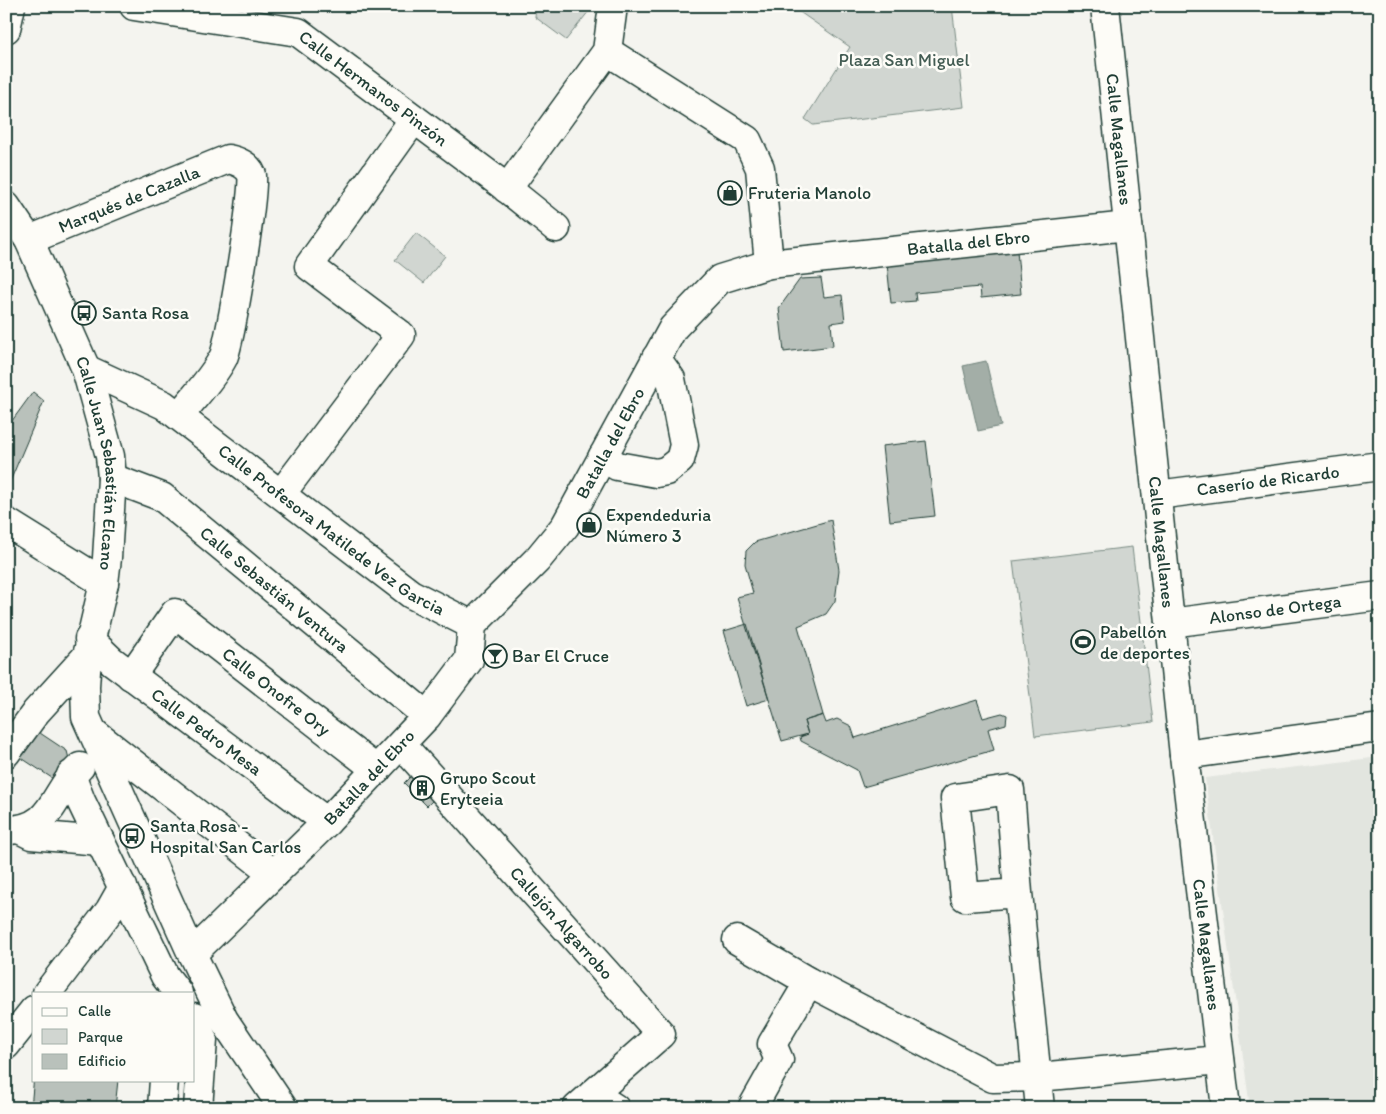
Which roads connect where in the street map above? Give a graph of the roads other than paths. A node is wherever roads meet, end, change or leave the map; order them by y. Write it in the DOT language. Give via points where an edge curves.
graph roads {
  1 [pos="11,6"];
  2 [pos="134,6"];
  3 [pos="613,6"];
  4 [pos="1105,6"];
  5 [pos="166,9"];
  6 [pos="6,29"];
  7 [pos="608,51"];
  8 [pos="414,119"];
  9 [pos="508,189"];
  10 [pos="6,206"];
  11 [pos="1128,226"];
  12 [pos="556,228"];
  13 [pos="29,240"];
  14 [pos="770,264"];
  15 [pos="656,358"];
  16 [pos="86,370"];
  17 [pos="187,421"];
  18 [pos="603,456"];
  19 [pos="1380,466"];
  20 [pos="112,478"];
  21 [pos="281,494"];
  22 [pos="1157,495"];
  23 [pos="6,522"];
  24 [pos="104,583"];
  25 [pos="1380,596"];
  26 [pos="1170,623"];
  27 [pos="472,625"];
  28 [pos="88,648"];
  29 [pos="131,676"];
  30 [pos="427,716"];
  31 [pos="1380,728"];
  32 [pos="96,740"];
  33 [pos="402,745"];
  34 [pos="6,753"];
  35 [pos="1184,755"];
  36 [pos="377,770"];
  37 [pos="71,775"];
  38 [pos="327,822"];
  39 [pos="13,830"];
  40 [pos="100,841"];
  41 [pos="274,874"];
  42 [pos="123,887"];
  43 [pos="1018,893"];
  44 [pos="738,940"];
  45 [pos="192,954"];
  46 [pos="809,982"];
  47 [pos="171,987"];
  48 [pos="48,992"];
  49 [pos="32,1012"];
  50 [pos="195,1020"];
  51 [pos="6,1045"];
  52 [pos="1220,1060"];
  53 [pos="1038,1077"];
  54 [pos="164,1082"];
  55 [pos="585,1101"];
  56 [pos="162,1108"];
  57 [pos="198,1108"];
  58 [pos="283,1108"];
  59 [pos="615,1108"];
  60 [pos="752,1108"];
  61 [pos="1040,1108"];
  62 [pos="1226,1108"];
  1 -- 6 [label="street"];
  2 -- 5 [label="street, Calle Hermanos Pinzón"];
  3 -- 7 [label="street"];
  4 -- 11 [label="street, Calle Magallanes"];
  5 -- 8 [label="street, Calle Hermanos Pinzón" via="298,32"];
  7 -- 9 [label="street"];
  7 -- 14 [label="street" via="747,140 760,168"];
  8 -- 9 [label="street, Calle Hermanos Pinzón"];
  8 -- 21 [label="street" via="310,266 400,335"];
  9 -- 12 [label="street, Calle Hermanos Pinzón"];
  10 -- 13 [label="street, Calle Juan Sebastián Elcano"];
  11 -- 14 [label="street, Batalla del Ebro"];
  11 -- 22 [label="street, Calle Magallanes"];
  13 -- 16 [label="street, Calle Juan Sebastián Elcano"];
  13 -- 17 [label="street, Marqués de Cazalla" via="228,159 248,169 254,184 224,358"];
  14 -- 15 [label="street, Batalla del Ebro" via="720,279 673,328"];
  15 -- 18 [label="street, Batalla del Ebro"];
  15 -- 18 [label="street" via="671,379 684,445 680,460 666,471 656,473 617,466"];
  16 -- 17 [label="street, Calle Profesora Matilede Vez Garcia" via="164,405"];
  16 -- 20 [label="street, Calle Juan Sebastián Elcano" via="110,456"];
  17 -- 21 [label="street, Calle Profesora Matilede Vez Garcia"];
  18 -- 27 [label="street, Batalla del Ebro" via="564,526 537,560"];
  19 -- 22 [label="street, Caserío de Ricardo"];
  20 -- 24 [label="street, Calle Juan Sebastián Elcano"];
  20 -- 30 [label="street, Calle Sebastián Ventura" via="162,497"];
  21 -- 27 [label="street, Calle Profesora Matilede Vez Garcia" via="410,594"];
  22 -- 26 [label="street, Calle Magallanes"];
  23 -- 24 [label="street"];
  24 -- 28 [label="street, Calle Juan Sebastián Elcano"];
  25 -- 26 [label="street, Alonso de Ortega"];
  26 -- 35 [label="street, Calle Magallanes"];
  27 -- 30 [label="street, Batalla del Ebro" via="469,660"];
  28 -- 29 [label="street, Calle Pedro Mesa"];
  28 -- 32 [label="street, Calle Juan Sebastián Elcano" via="84,686 86,717"];
  28 -- 34 [label="street"];
  29 -- 36 [label="street, Calle Onofre Ory" via="174,613"];
  29 -- 38 [label="street, Calle Pedro Mesa"];
  30 -- 33 [label="street, Batalla del Ebro"];
  31 -- 35 [label="street"];
  32 -- 37 [label="street"];
  32 -- 41 [label="street"];
  32 -- 45 [label="street, Calle Juan Sebastián Elcano"];
  33 -- 36 [label="street, Batalla del Ebro"];
  33 -- 55 [label="street, Callejón Algarrobo" via="660,1034"];
  35 -- 52 [label="street, Calle Magallanes"];
  36 -- 38 [label="street, Batalla del Ebro"];
  37 -- 39 [label="street" via="45,817 34,825"];
  37 -- 40 [label="street"];
  38 -- 41 [label="street, Batalla del Ebro"];
  39 -- 40 [label="street" via="31,835"];
  40 -- 42 [label="street"];
  41 -- 45 [label="street, Batalla del Ebro"];
  42 -- 47 [label="street"];
  42 -- 48 [label="street" via="110,910"];
  43 -- 53 [label="street"];
  44 -- 46 [label="street"];
  45 -- 58 [label="street, Calle Juan Sebastián Elcano" via="224,1020"];
  46 -- 53 [label="street" via="994,1078"];
  46 -- 60 [label="street" via="772,1044 778,1060"];
  49 -- 51 [label="street"];
  50 -- 57 [label="street" via="203,1040"];
  52 -- 53 [label="street"];
  52 -- 62 [label="street, Calle Magallanes"];
  53 -- 61 [label="street"];
  54 -- 56 [label="street"];
  55 -- 59 [label="street, Callejón Algarrobo"];
}
